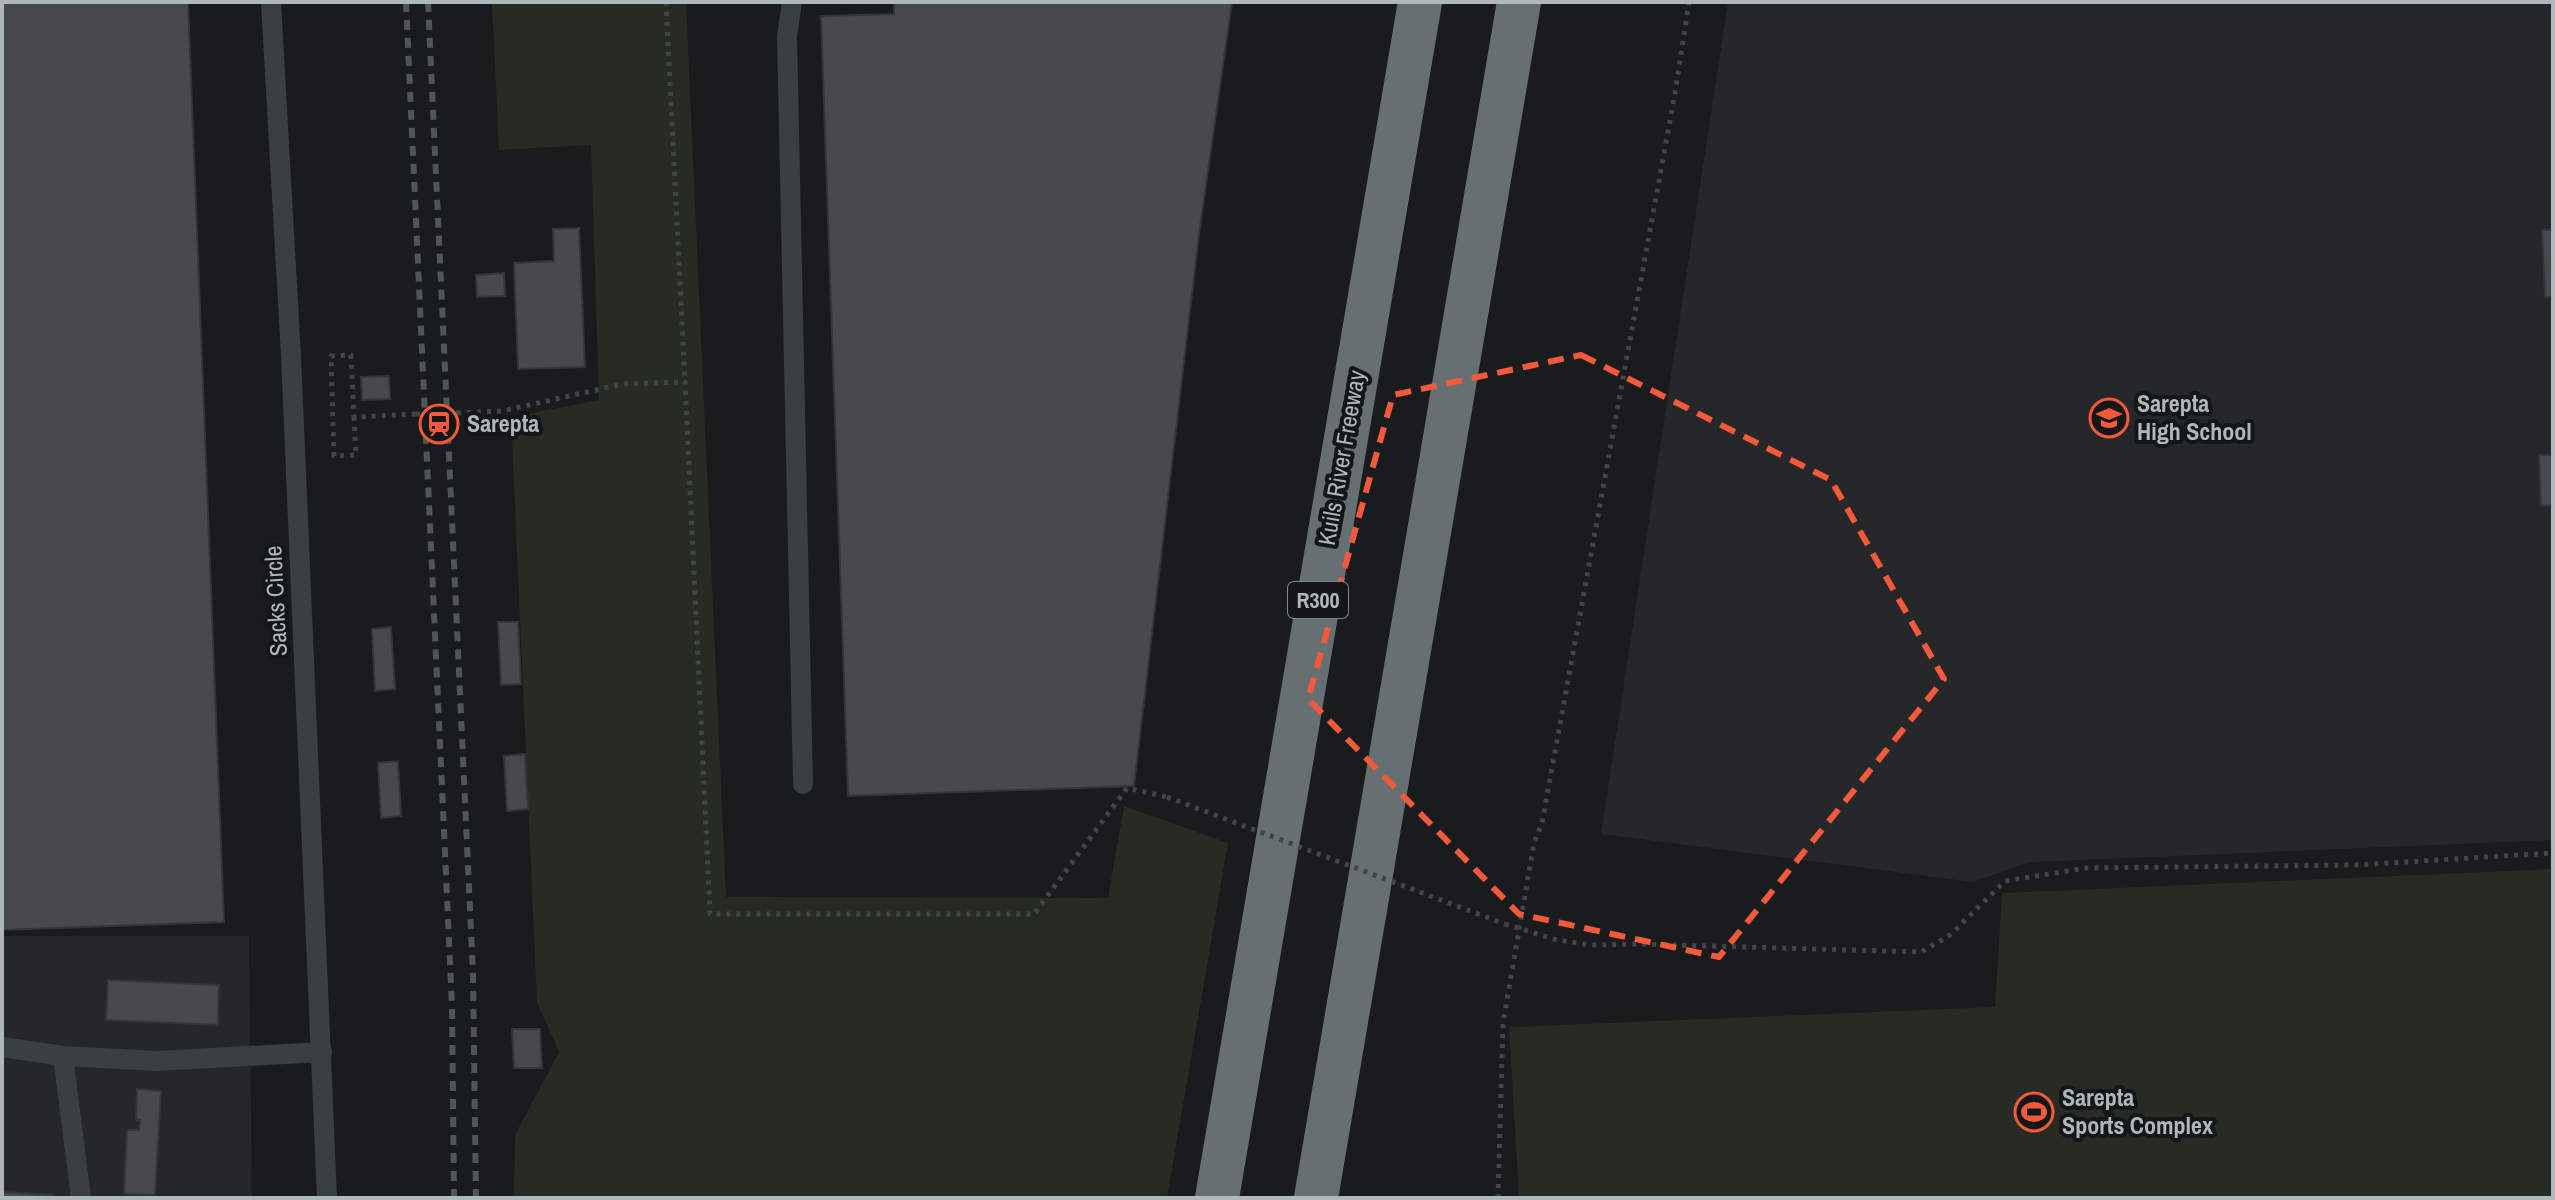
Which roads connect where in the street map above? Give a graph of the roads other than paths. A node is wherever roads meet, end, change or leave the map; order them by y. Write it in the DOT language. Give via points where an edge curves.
graph roads {
  1 [pos="271,2"];
  2 [pos="792,2"];
  3 [pos="1420,2"];
  4 [pos="1519,2"];
  5 [pos="803,784"];
  6 [pos="2,1047"];
  7 [pos="322,1052"];
  8 [pos="63,1056"];
  9 [pos="81,1198"];
  10 [pos="327,1198"];
  11 [pos="1217,1198"];
  12 [pos="1316,1198"];
  1 -- 7 [label="lane, Sacks Circle"];
  2 -- 5 [label="lane" via="787,52"];
  3 -- 11 [label="highway, Kuils River Freeway / R300"];
  4 -- 12 [label="highway"];
  6 -- 8 [label="lane"];
  7 -- 8 [label="lane" via="157,1061"];
  7 -- 10 [label="lane, Sacks Circle"];
  8 -- 9 [label="lane"];
}
